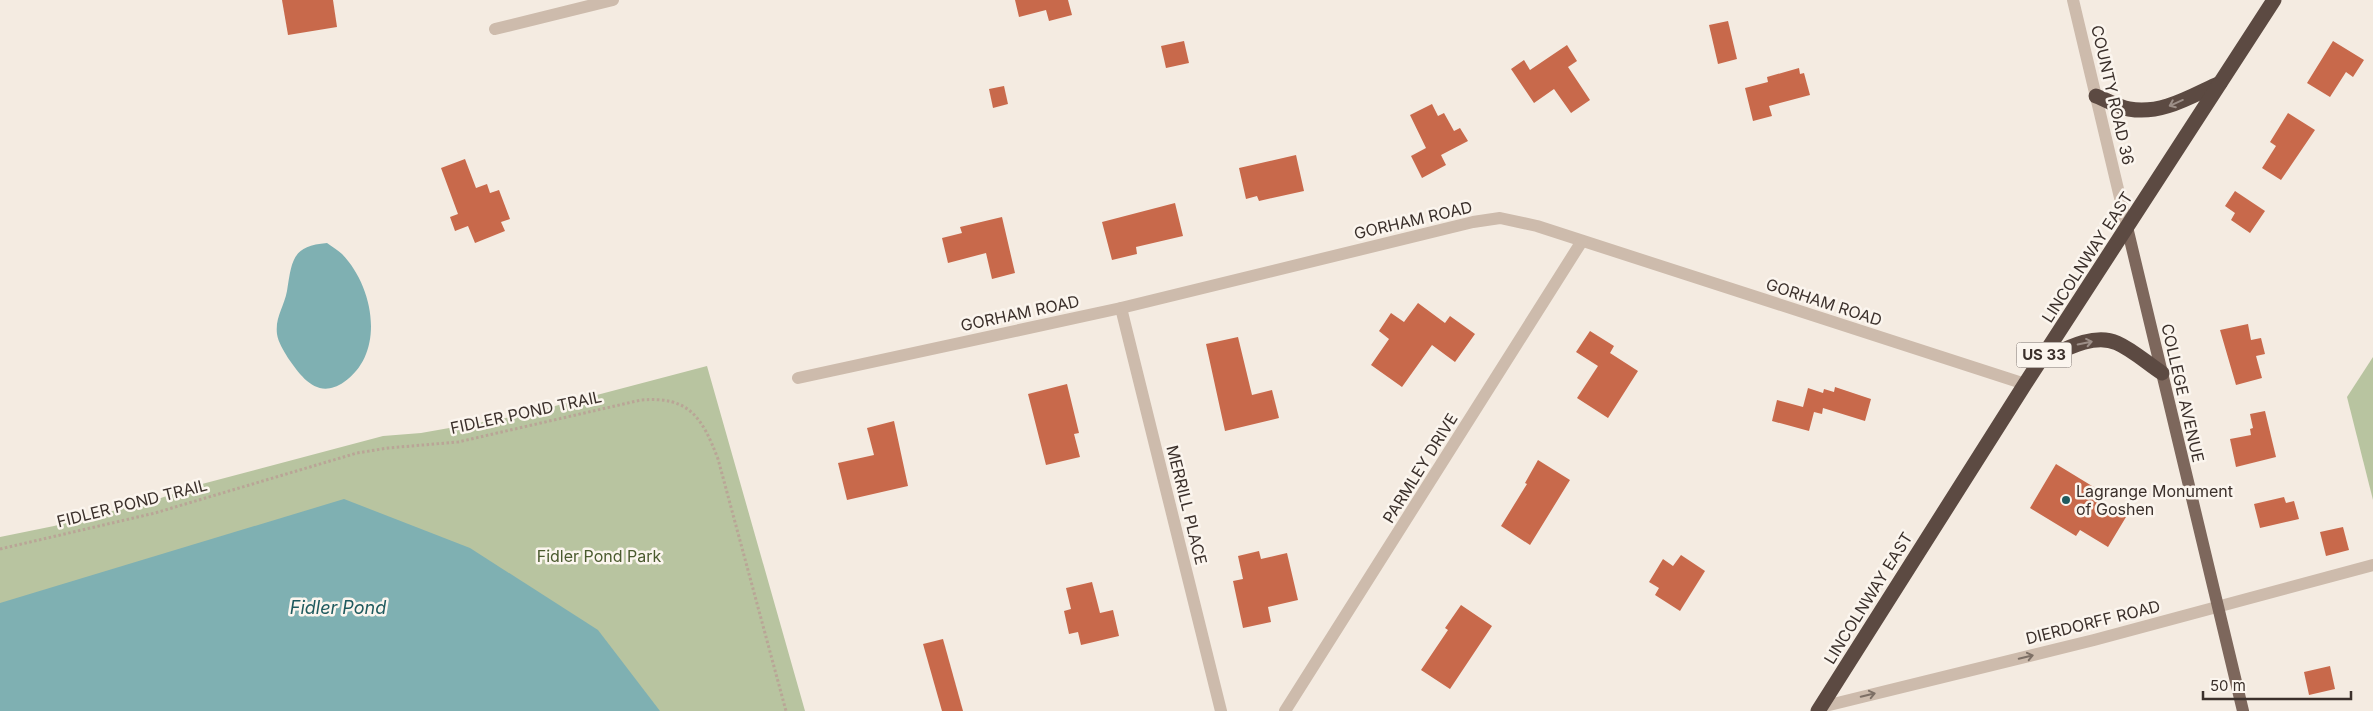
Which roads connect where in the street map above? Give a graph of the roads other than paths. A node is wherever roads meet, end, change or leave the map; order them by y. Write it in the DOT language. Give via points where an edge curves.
graph roads {
  1 [pos="613,0"];
  2 [pos="2074,0"];
  3 [pos="2274,0"];
  4 [pos="495,29"];
  5 [pos="2220,83"];
  6 [pos="2096,96"];
  7 [pos="2127,227"];
  8 [pos="1582,241"];
  9 [pos="1121,308"];
  10 [pos="2040,361"];
  11 [pos="2162,373"];
  12 [pos="798,378"];
  13 [pos="2025,384"];
  14 [pos="2373,565"];
  15 [pos="2218,607"];
  16 [pos="1819,709"];
  17 [pos="1221,711"];
  18 [pos="1285,711"];
  19 [pos="2243,711"];
  1 -- 4 [label="street"];
  2 -- 6 [label="street, COUNTY ROAD 36"];
  3 -- 5 [label="highway, LINCOLNWAY EAST / US 33"];
  5 -- 6 [label="highway, one-way" via="2168,106 2146,110 2127,108"];
  5 -- 7 [label="highway, LINCOLNWAY EAST / US 33"];
  6 -- 7 [label="street, COUNTY ROAD 36"];
  7 -- 10 [label="highway, LINCOLNWAY EAST / US 33"];
  7 -- 11 [label="main road, COLLEGE AVENUE"];
  8 -- 9 [label="street, GORHAM ROAD" via="1519,221 1487,219"];
  8 -- 13 [label="street, GORHAM ROAD"];
  8 -- 18 [label="street, PARMLEY DRIVE"];
  9 -- 12 [label="street, GORHAM ROAD"];
  9 -- 17 [label="street, MERRILL PLACE"];
  10 -- 11 [label="highway, one-way" via="2080,344 2101,340 2116,342"];
  10 -- 13 [label="highway, LINCOLNWAY EAST / US 33"];
  11 -- 15 [label="main road, COLLEGE AVENUE"];
  13 -- 16 [label="highway, LINCOLNWAY EAST / US 33"];
  14 -- 15 [label="street, DIERDORFF ROAD"];
  16 -- 15 [label="street, DIERDORFF ROAD, one-way"];
  15 -- 19 [label="main road, COLLEGE AVENUE"];
}
